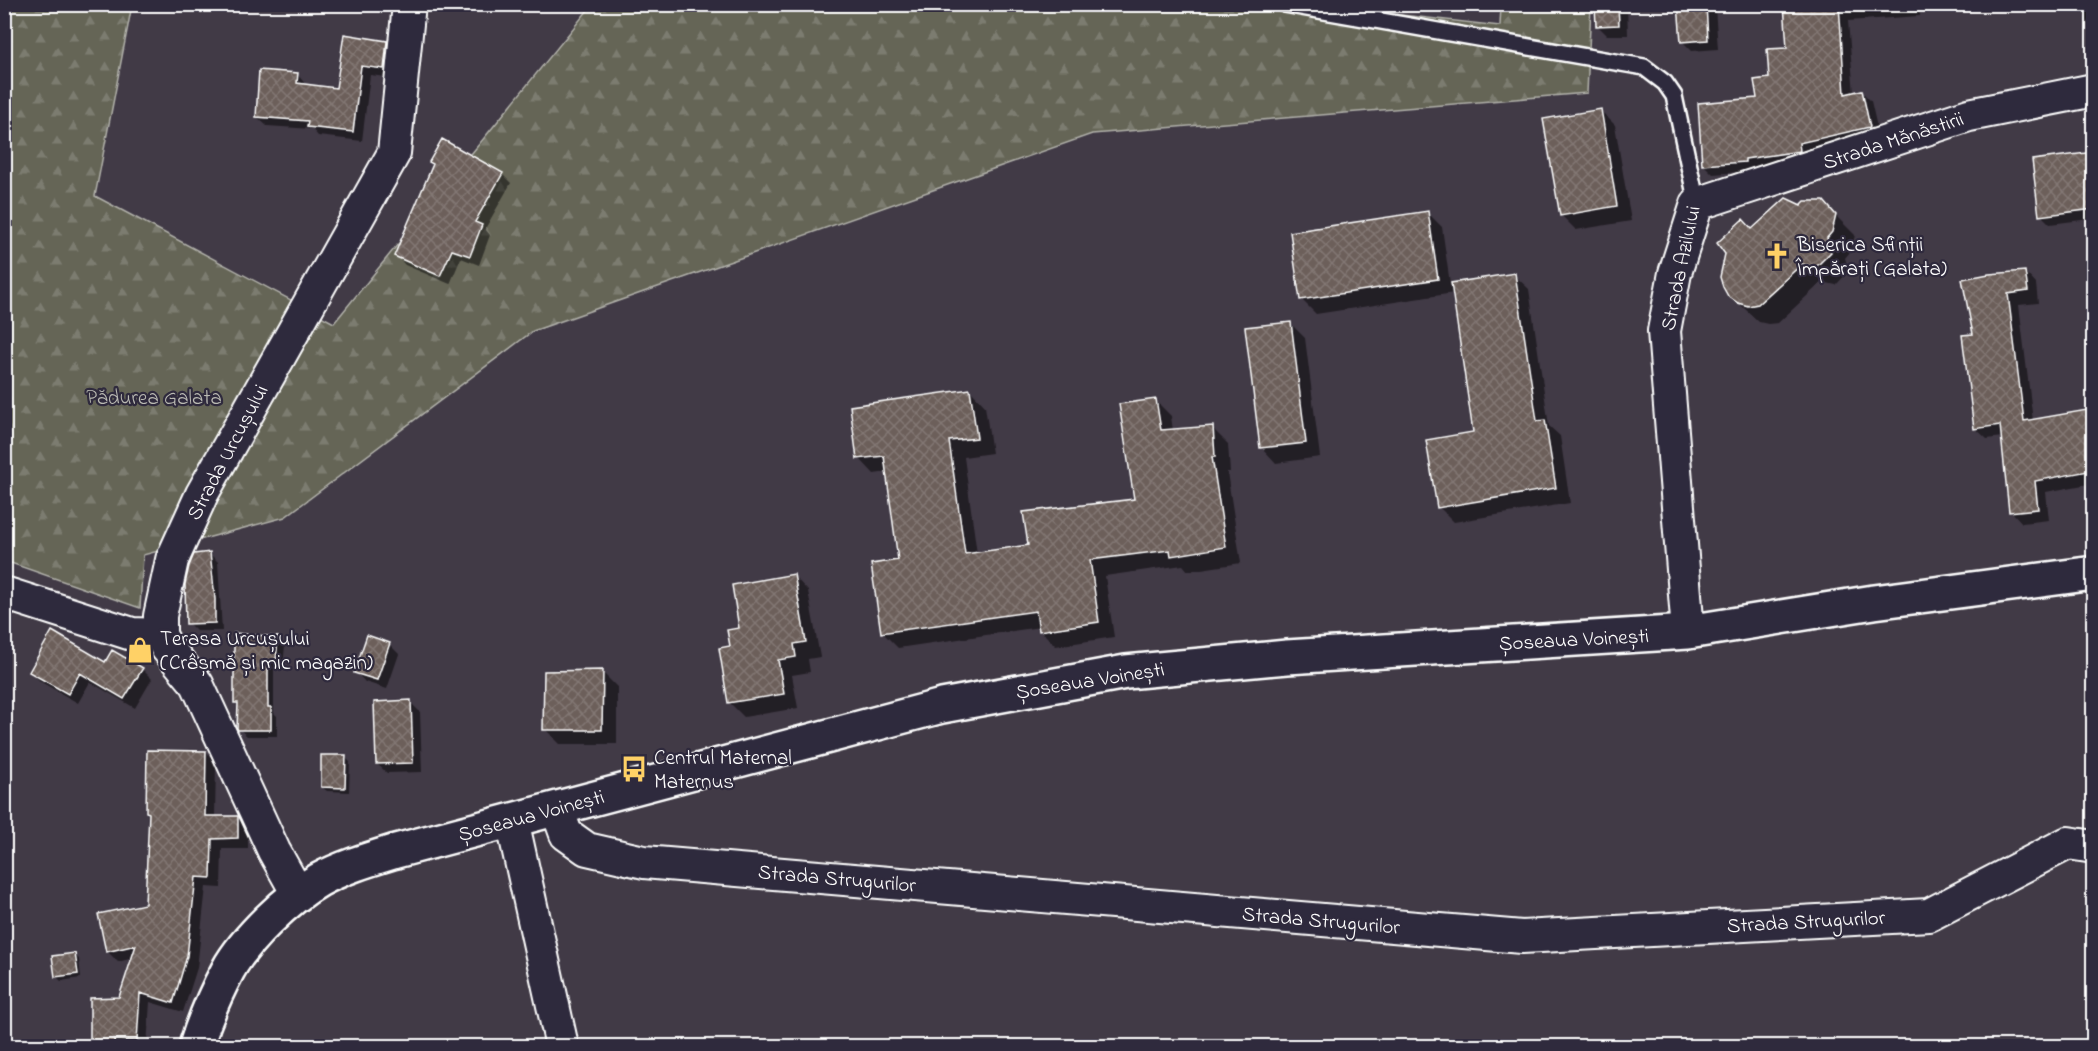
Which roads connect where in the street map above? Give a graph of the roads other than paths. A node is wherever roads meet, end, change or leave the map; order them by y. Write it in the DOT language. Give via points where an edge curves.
graph roads {
  1 [pos="409,4"];
  2 [pos="1284,4"];
  3 [pos="2094,90"];
  4 [pos="1697,204"];
  5 [pos="2094,573"];
  6 [pos="4,593"];
  7 [pos="1688,632"];
  8 [pos="160,635"];
  9 [pos="557,808"];
  10 [pos="512,820"];
  11 [pos="2094,847"];
  12 [pos="298,894"];
  13 [pos="196,1047"];
  14 [pos="562,1047"];
  1 -- 8 [label="street, Strada Urcușului" via="394,153 202,494 172,560 160,616"];
  2 -- 4 [label="lane, Strada Azilului" via="1644,67 1665,83 1674,96"];
  3 -- 4 [label="street, Strada Mănăstirii" via="1969,115"];
  4 -- 7 [label="street, Strada Azilului" via="1675,273 1664,331"];
  5 -- 7 [label="main road, Șoseaua Voinești"];
  6 -- 8 [label="street" via="132,634"];
  7 -- 9 [label="main road, Șoseaua Voinești" via="1287,657 1126,672 942,706"];
  8 -- 12 [label="street" via="197,684"];
  9 -- 10 [label="main road, Șoseaua Voinești"];
  9 -- 11 [label="street, Strada Strugurilor" via="566,834 587,849 644,862 1522,937 1929,915 2068,843"];
  10 -- 12 [label="main road, Șoseaua Voinești" via="341,869"];
  10 -- 14 [label="street"];
  12 -- 13 [label="main road, Șoseaua Voinești" via="255,934 229,968"];
}
